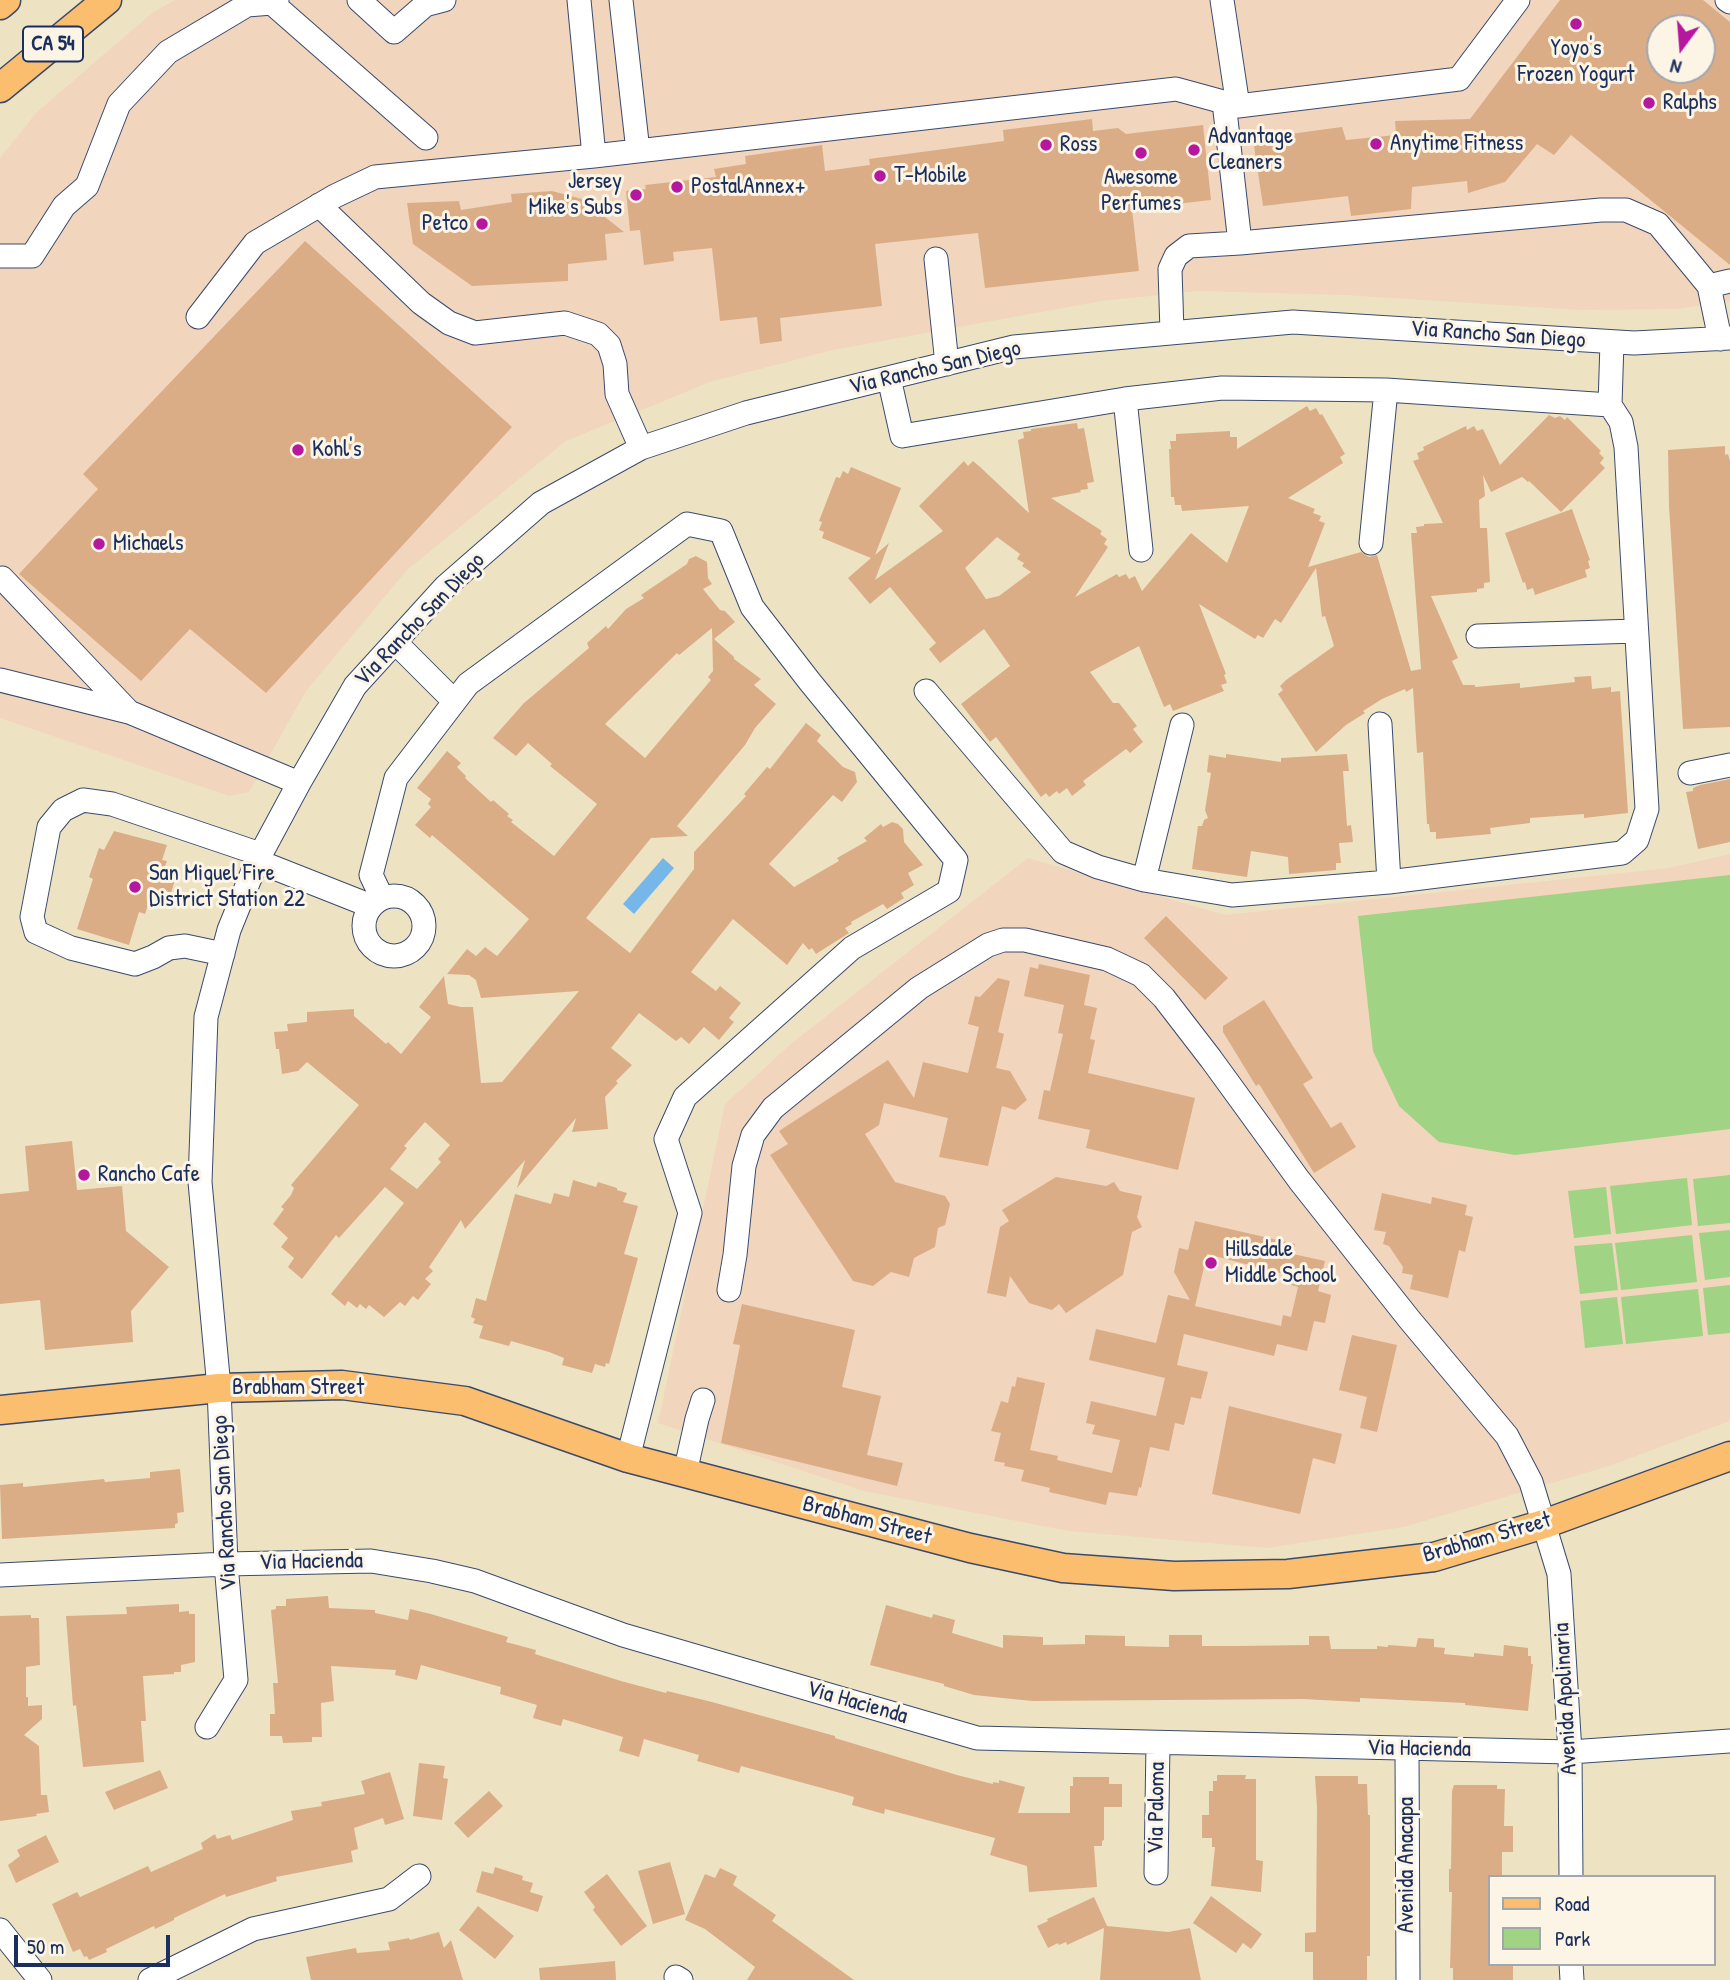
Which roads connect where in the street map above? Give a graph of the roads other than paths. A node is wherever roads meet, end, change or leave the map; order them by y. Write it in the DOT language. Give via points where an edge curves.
graph roads {
  1 [pos="6,0"];
  2 [pos="107,0"];
  3 [pos="359,0"];
  4 [pos="443,0"];
  5 [pos="579,0"];
  6 [pos="621,0"];
  7 [pos="1222,0"];
  8 [pos="1518,0"];
  9 [pos="274,2"];
  10 [pos="0,5"];
  11 [pos="0,88"];
  12 [pos="1231,104"];
  13 [pos="426,138"];
  14 [pos="638,151"];
  15 [pos="594,156"];
  16 [pos="319,205"];
  17 [pos="1240,243"];
  18 [pos="0,256"];
  19 [pos="936,259"];
  20 [pos="1719,283"];
  21 [pos="198,317"];
  22 [pos="1172,332"];
  23 [pos="1725,338"];
  24 [pos="1612,342"];
  25 [pos="947,364"];
  26 [pos="889,378"];
  27 [pos="1386,390"];
  28 [pos="1125,399"];
  29 [pos="1610,405"];
  30 [pos="641,449"];
  31 [pos="1371,543"];
  32 [pos="1141,550"];
  33 [pos="2,578"];
  34 [pos="1636,631"];
  35 [pos="1478,636"];
  36 [pos="396,643"];
  37 [pos="0,680"];
  38 [pos="926,691"];
  39 [pos="454,701"];
  40 [pos="129,712"];
  41 [pos="1380,724"];
  42 [pos="1182,725"];
  43 [pos="1730,765"];
  44 [pos="1690,773"];
  45 [pos="299,783"];
  46 [pos="258,857"];
  47 [pos="1144,880"];
  48 [pos="1390,882"];
  49 [pos="223,954"];
  50 [pos="729,1290"];
  51 [pos="219,1388"];
  52 [pos="703,1400"];
  53 [pos="0,1410"];
  54 [pos="1730,1456"];
  55 [pos="628,1458"];
  56 [pos="685,1473"];
  57 [pos="1544,1524"];
  58 [pos="226,1564"];
  59 [pos="0,1575"];
  60 [pos="207,1727"];
  61 [pos="1730,1741"];
  62 [pos="1158,1743"];
  63 [pos="1407,1749"];
  64 [pos="1570,1752"];
  65 [pos="1156,1873"];
  66 [pos="1571,1875"];
  67 [pos="419,1876"];
  68 [pos="0,1930"];
  69 [pos="40,1980"];
  70 [pos="150,1980"];
  71 [pos="1408,1980"];
  1 -- 10 [label="main road, CA 54"];
  2 -- 11 [label="main road, CA 54"];
  3 -- 4 [label="street" via="394,32 425,5"];
  5 -- 15 [label="street"];
  6 -- 14 [label="street"];
  7 -- 12 [label="street"];
  8 -- 12 [label="street" via="1459,79"];
  9 -- 13 [label="street"];
  9 -- 18 [label="street" via="247,5 168,52 119,104 87,186 64,206 32,256"];
  12 -- 14 [label="street" via="1176,89"];
  12 -- 17 [label="street"];
  14 -- 15 [label="street"];
  15 -- 16 [label="street" via="375,177"];
  16 -- 21 [label="street" via="255,243"];
  16 -- 30 [label="street" via="421,303 449,323 475,333 565,323 598,334 609,345 617,394"];
  17 -- 20 [label="street" via="1626,211 1658,224"];
  17 -- 22 [label="street" via="1189,246 1176,256 1170,269"];
  19 -- 25 [label="street"];
  20 -- 23 [label="street"];
  22 -- 24 [label="street, Via Rancho San Diego" via="1293,322"];
  22 -- 25 [label="street, Via Rancho San Diego" via="1014,347"];
  23 -- 24 [label="street, Via Rancho San Diego"];
  24 -- 29 [label="street"];
  25 -- 26 [label="street, Via Rancho San Diego"];
  26 -- 28 [label="street" via="902,436"];
  26 -- 30 [label="street, Via Rancho San Diego" via="746,413"];
  27 -- 28 [label="street" via="1223,388"];
  27 -- 29 [label="street"];
  27 -- 31 [label="street"];
  28 -- 32 [label="street"];
  29 -- 34 [label="street" via="1621,422 1626,447"];
  30 -- 36 [label="street, Via Rancho San Diego" via="541,503 446,587"];
  33 -- 40 [label="street"];
  34 -- 35 [label="street"];
  34 -- 48 [label="street" via="1647,810 1637,840 1622,853"];
  36 -- 39 [label="street"];
  36 -- 45 [label="street, Via Rancho San Diego" via="355,686"];
  37 -- 40 [label="street"];
  38 -- 47 [label="street" via="1063,852"];
  39 -- 46 [label="street" via="396,778 371,874 376,902"];
  39 -- 55 [label="street" via="468,684 687,524 721,531 752,607 956,860 949,891 852,948 685,1097 666,1139 690,1213"];
  40 -- 45 [label="street"];
  41 -- 48 [label="street"];
  42 -- 47 [label="street"];
  43 -- 44 [label="street"];
  45 -- 46 [label="street, Via Rancho San Diego"];
  46 -- 49 [label="street, Via Rancho San Diego"];
  46 -- 49 [label="street" via="112,804 83,800 63,810 49,828 32,917 36,932 71,948 135,964 169,948 185,946"];
  47 -- 48 [label="street" via="1233,895"];
  49 -- 51 [label="street, Via Rancho San Diego" via="206,1017 200,1182"];
  50 -- 57 [label="street, Avenida Apolinaria" via="744,1166 753,1135 772,1108 919,988 988,944 1025,940 1107,958 1141,975 1164,998 1299,1180 1507,1436 1531,1482"];
  51 -- 53 [label="main road, Brabham Street"];
  51 -- 55 [label="main road, Brabham Street" via="342,1385 465,1401"];
  51 -- 58 [label="street, Via Rancho San Diego"];
  52 -- 56 [label="street"];
  54 -- 57 [label="main road, Brabham Street"];
  55 -- 56 [label="main road, Brabham Street"];
  56 -- 57 [label="main road, Brabham Street" via="1023,1560 1063,1568 1174,1576 1288,1574 1434,1557"];
  57 -- 64 [label="street, Avenida Apolinaria" via="1559,1574"];
  58 -- 59 [label="street, Via Hacienda"];
  58 -- 60 [label="street, Via Rancho San Diego" via="236,1680"];
  58 -- 62 [label="street, Via Hacienda" via="371,1561 432,1571 475,1581 623,1635 977,1738"];
  61 -- 64 [label="street, Via Hacienda"];
  62 -- 63 [label="street, Via Hacienda"];
  62 -- 65 [label="street, Via Paloma"];
  63 -- 64 [label="street, Via Hacienda"];
  63 -- 71 [label="street, Avenida Anacapa"];
  64 -- 66 [label="street, Avenida Apolinaria"];
  67 -- 70 [label="street" via="389,1899 253,1929"];
  68 -- 69 [label="street"];
}
